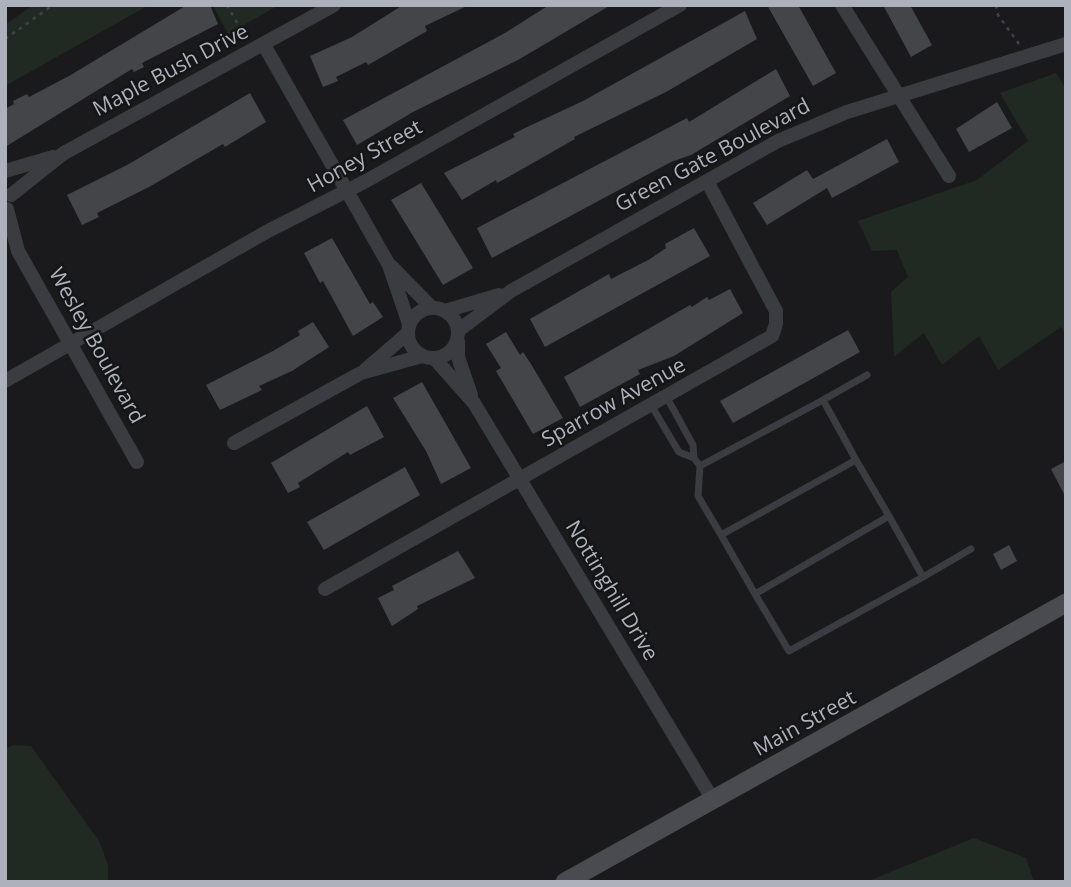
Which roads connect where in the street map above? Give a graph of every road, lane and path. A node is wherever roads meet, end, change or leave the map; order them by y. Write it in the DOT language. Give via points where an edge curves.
graph roads {
  1 [pos="53,5"];
  2 [pos="227,5"];
  3 [pos="334,5"];
  4 [pos="680,5"];
  5 [pos="842,5"];
  6 [pos="996,5"];
  7 [pos="5,39"];
  8 [pos="1017,40"];
  9 [pos="1066,44"];
  10 [pos="258,48"];
  11 [pos="901,95"];
  12 [pos="64,153"];
  13 [pos="5,172"];
  14 [pos="949,176"];
  15 [pos="707,181"];
  16 [pos="347,191"];
  17 [pos="7,200"];
  18 [pos="5,237"];
  19 [pos="19,251"];
  20 [pos="390,265"];
  21 [pos="511,291"];
  22 [pos="439,309"];
  23 [pos="409,329"];
  24 [pos="458,335"];
  25 [pos="70,344"];
  26 [pos="428,357"];
  27 [pos="361,373"];
  28 [pos="867,375"];
  29 [pos="5,381"];
  30 [pos="666,396"];
  31 [pos="823,400"];
  32 [pos="474,403"];
  33 [pos="652,405"];
  34 [pos="234,443"];
  35 [pos="694,458"];
  36 [pos="856,460"];
  37 [pos="137,462"];
  38 [pos="700,466"];
  39 [pos="520,481"];
  40 [pos="888,516"];
  41 [pos="721,535"];
  42 [pos="971,549"];
  43 [pos="923,577"];
  44 [pos="325,589"];
  45 [pos="755,593"];
  46 [pos="1066,603"];
  47 [pos="713,800"];
  48 [pos="565,882"];
  1 -- 7 [label="path"];
  2 -- 10 [label="path"];
  3 -- 10 [label="street, Maple Bush Drive"];
  4 -- 16 [label="street, Honey Street"];
  5 -- 11 [label="street"];
  6 -- 8 [label="path"];
  9 -- 11 [label="street, Green Gate Boulevard"];
  10 -- 12 [label="street, Maple Bush Drive"];
  10 -- 16 [label="street"];
  11 -- 14 [label="street"];
  11 -- 15 [label="street, Green Gate Boulevard" via="812,125"];
  12 -- 13 [label="street, Maple Bush Drive"];
  12 -- 17 [label="street, Maple Bush Drive"];
  15 -- 21 [label="street, Green Gate Boulevard"];
  15 -- 30 [label="street, Sparrow Avenue" via="769,296 776,324 772,336 761,345"];
  16 -- 20 [label="street"];
  16 -- 25 [label="street, Honey Street"];
  17 -- 19 [label="street, Wesley Boulevard"];
  18 -- 19 [label="street, Wesley Boulevard"];
  19 -- 25 [label="street, Wesley Boulevard"];
  20 -- 22 [label="street"];
  20 -- 23 [label="street"];
  21 -- 22 [label="street, Green Gate Boulevard"];
  21 -- 24 [label="street, Green Gate Boulevard"];
  22 -- 23 [label="street" via="418,313"];
  22 -- 24 [label="street" via="454,319"];
  23 -- 26 [label="street" via="411,346"];
  23 -- 27 [label="street"];
  24 -- 26 [label="street" via="449,353"];
  24 -- 32 [label="street, Nottinghill Drive" via="458,357"];
  25 -- 29 [label="street, Honey Street"];
  25 -- 37 [label="street, Wesley Boulevard"];
  26 -- 27 [label="street"];
  26 -- 32 [label="street, Nottinghill Drive"];
  27 -- 34 [label="street"];
  28 -- 31 [label="lane"];
  30 -- 33 [label="street, Sparrow Avenue"];
  30 -- 35 [label="lane" via="693,445"];
  31 -- 36 [label="lane"];
  31 -- 38 [label="lane"];
  32 -- 39 [label="street, Nottinghill Drive"];
  33 -- 35 [label="lane" via="679,452"];
  33 -- 39 [label="street, Sparrow Avenue"];
  35 -- 38 [label="lane"];
  36 -- 40 [label="lane"];
  36 -- 41 [label="lane"];
  38 -- 41 [label="lane" via="698,496"];
  39 -- 44 [label="street, Sparrow Avenue"];
  39 -- 47 [label="street, Nottinghill Drive"];
  40 -- 43 [label="lane"];
  40 -- 45 [label="lane"];
  41 -- 45 [label="lane"];
  42 -- 43 [label="lane"];
  43 -- 45 [label="lane" via="789,651"];
  46 -- 47 [label="main road, Main Street"];
  47 -- 48 [label="main road, Main Street"];
}
